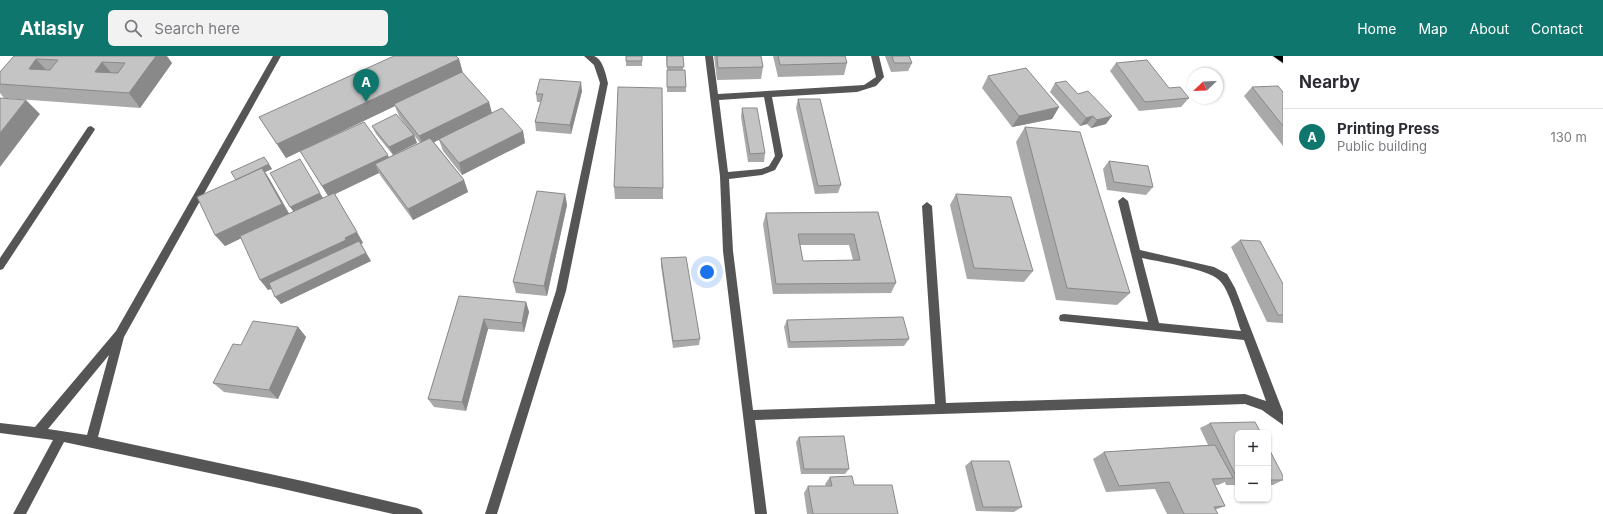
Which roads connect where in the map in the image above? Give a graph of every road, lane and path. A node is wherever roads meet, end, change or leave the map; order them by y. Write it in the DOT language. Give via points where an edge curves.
graph roads {
  1 [pos="278,56"];
  2 [pos="588,56"];
  3 [pos="709,56"];
  4 [pos="874,56"];
  5 [pos="1277,56"];
  6 [pos="1283,60"];
  7 [pos="768,93"];
  8 [pos="714,97"];
  9 [pos="91,129"];
  10 [pos="724,176"];
  11 [pos="1123,201"];
  12 [pos="927,206"];
  13 [pos="1136,254"];
  14 [pos="0,266"];
  15 [pos="1064,318"];
  16 [pos="1155,327"];
  17 [pos="120,334"];
  18 [pos="1248,336"];
  19 [pos="941,409"];
  20 [pos="749,415"];
  21 [pos="1280,416"];
  22 [pos="0,428"];
  23 [pos="38,432"];
  24 [pos="61,437"];
  25 [pos="91,442"];
  26 [pos="19,514"];
  27 [pos="417,514"];
  28 [pos="491,514"];
  29 [pos="761,514"];
  1 -- 17 [label="street"];
  2 -- 28 [label="street" via="602,70 604,83 563,283"];
  3 -- 8 [label="street"];
  4 -- 7 [label="street" via="880,77 869,87"];
  5 -- 6 [label="main road"];
  7 -- 8 [label="street"];
  7 -- 10 [label="street" via="780,156 772,168 762,172"];
  8 -- 10 [label="street"];
  9 -- 14 [label="street"];
  10 -- 20 [label="street" via="728,251"];
  11 -- 13 [label="street"];
  12 -- 19 [label="street"];
  13 -- 16 [label="street"];
  13 -- 18 [label="street" via="1211,270 1222,277 1230,288"];
  15 -- 16 [label="street"];
  16 -- 18 [label="street"];
  17 -- 23 [label="street"];
  17 -- 25 [label="street"];
  18 -- 21 [label="street"];
  19 -- 20 [label="street"];
  19 -- 21 [label="street" via="1245,399 1263,403"];
  20 -- 29 [label="street"];
  22 -- 23 [label="street"];
  23 -- 24 [label="street"];
  24 -- 25 [label="street"];
  24 -- 26 [label="street"];
  25 -- 27 [label="street"];
}
